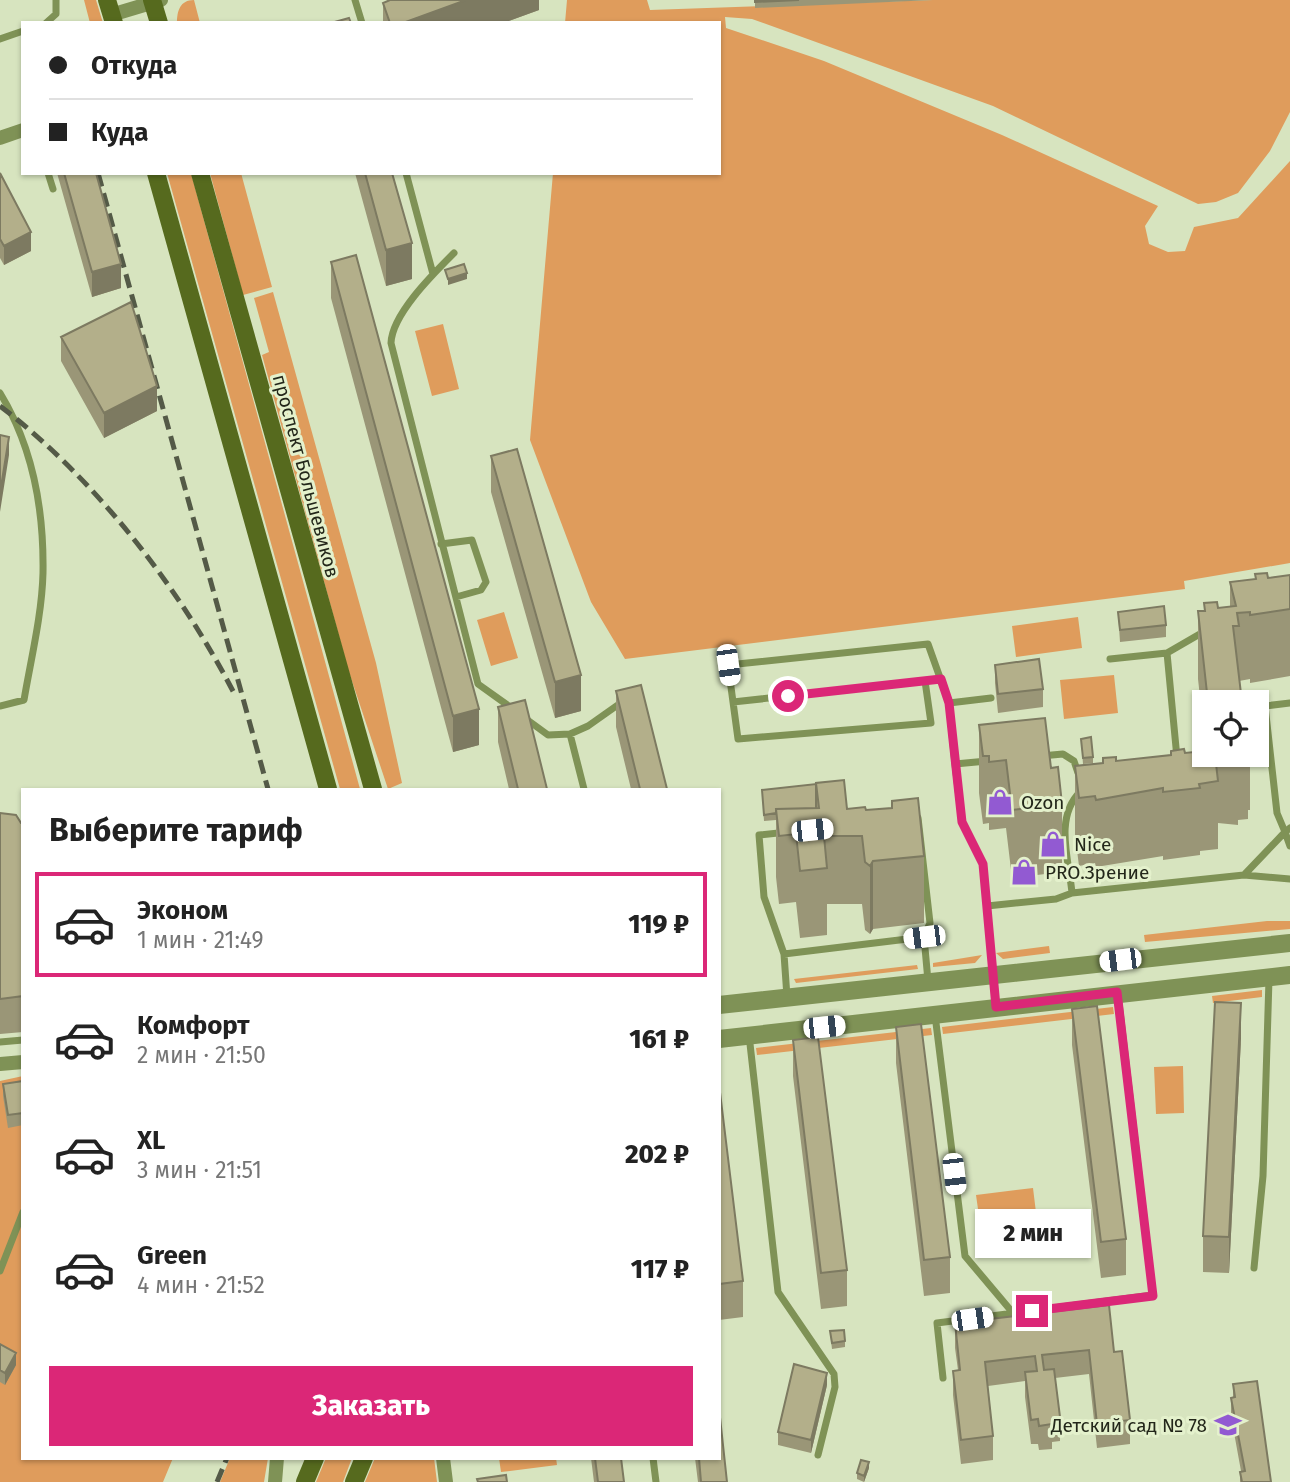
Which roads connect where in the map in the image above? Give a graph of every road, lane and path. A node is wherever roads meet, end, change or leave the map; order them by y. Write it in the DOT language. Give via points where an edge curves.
graph roads {
  1 [pos="56,0"];
  2 [pos="355,0"];
  3 [pos="155,1"];
  4 [pos="111,12"];
  5 [pos="48,21"];
  6 [pos="159,21"];
  7 [pos="361,21"];
  8 [pos="21,32"];
  9 [pos="0,39"];
  10 [pos="21,131"];
  11 [pos="0,138"];
  12 [pos="49,175"];
  13 [pos="157,175"];
  14 [pos="201,175"];
  15 [pos="407,175"];
  16 [pos="53,189"];
  17 [pos="454,253"];
  18 [pos="433,274"];
  19 [pos="0,393"];
  20 [pos="441,544"];
  21 [pos="456,597"];
  22 [pos="1213,626"];
  23 [pos="1167,653"];
  24 [pos="1110,659"];
  25 [pos="941,679"];
  26 [pos="925,681"];
  27 [pos="991,698"];
  28 [pos="623,701"];
  29 [pos="733,702"];
  30 [pos="949,703"];
  31 [pos="1290,703"];
  32 [pos="0,706"];
  33 [pos="570,734"];
  34 [pos="1036,757"];
  35 [pos="996,760"];
  36 [pos="955,764"];
  37 [pos="1178,769"];
  38 [pos="325,788"];
  39 [pos="373,788"];
  40 [pos="584,788"];
  41 [pos="1092,791"];
  42 [pos="1080,793"];
  43 [pos="1287,830"];
  44 [pos="1290,846"];
  45 [pos="1244,875"];
  46 [pos="1290,879"];
  47 [pos="1072,893"];
  48 [pos="987,906"];
  49 [pos="924,937"];
  50 [pos="1290,943"];
  51 [pos="783,954"];
  52 [pos="993,975"];
  53 [pos="1269,975"];
  54 [pos="1290,975"];
  55 [pos="928,982"];
  56 [pos="1117,992"];
  57 [pos="787,998"];
  58 [pos="721,1005"];
  59 [pos="996,1007"];
  60 [pos="935,1014"];
  61 [pos="749,1035"];
  62 [pos="721,1039"];
  63 [pos="21,1040"];
  64 [pos="0,1042"];
  65 [pos="21,1062"];
  66 [pos="0,1064"];
  67 [pos="21,1217"];
  68 [pos="1254,1268"];
  69 [pos="0,1271"];
  70 [pos="1013,1313"];
  71 [pos="943,1378"];
  72 [pos="818,1455"];
  73 [pos="277,1460"];
  74 [pos="313,1460"];
  75 [pos="363,1460"];
  76 [pos="443,1460"];
  77 [pos="653,1460"];
  78 [pos="275,1482"];
  79 [pos="305,1482"];
  80 [pos="354,1482"];
  81 [pos="446,1482"];
  82 [pos="656,1482"];
  1 -- 5 [label="lane" via="56,15"];
  2 -- 7 [label="lane"];
  3 -- 4 [label="street"];
  3 -- 6 [label="main road"];
  8 -- 9 [label="lane"];
  10 -- 11 [label="street"];
  12 -- 16 [label="lane"];
  13 -- 38 [label="main road"];
  14 -- 39 [label="main road, проспект Большевиков"];
  15 -- 18 [label="lane"];
  17 -- 18 [label="lane"];
  18 -- 20 [label="lane" via="398,321 391,343"];
  19 -- 32 [label="lane" via="15,418 37,483 43,574 24,700"];
  20 -- 21 [label="lane"];
  20 -- 21 [label="lane" via="472,540 485,582 481,590"];
  21 -- 33 [label="lane" via="478,684 548,735"];
  22 -- 23 [label="lane"];
  23 -- 24 [label="lane"];
  23 -- 37 [label="lane"];
  25 -- 26 [label="lane"];
  25 -- 29 [label="lane" via="928,645 728,665"];
  25 -- 30 [label="lane"];
  26 -- 29 [label="lane"];
  26 -- 29 [label="lane" via="931,723 738,739"];
  27 -- 30 [label="lane"];
  28 -- 33 [label="lane"];
  30 -- 36 [label="lane"];
  31 -- 43 [label="lane" via="1265,706 1277,813"];
  33 -- 40 [label="lane"];
  34 -- 42 [label="lane" via="1063,754 1074,761"];
  35 -- 36 [label="lane"];
  36 -- 48 [label="lane" via="962,822 983,864"];
  41 -- 42 [label="lane"];
  42 -- 47 [label="lane" via="1065,814"];
  43 -- 44 [label="lane"];
  43 -- 45 [label="lane"];
  45 -- 46 [label="lane"];
  45 -- 47 [label="lane"];
  47 -- 48 [label="lane" via="1056,899"];
  48 -- 52 [label="lane"];
  49 -- 51 [label="lane"];
  49 -- 51 [label="lane" via="930,923 918,818 759,835 764,897"];
  49 -- 55 [label="lane"];
  50 -- 52 [label="street"];
  51 -- 57 [label="lane"];
  52 -- 55 [label="street"];
  52 -- 59 [label="lane"];
  53 -- 54 [label="street"];
  53 -- 56 [label="street"];
  53 -- 68 [label="lane" via="1263,1176"];
  55 -- 57 [label="street"];
  56 -- 59 [label="street"];
  56 -- 70 [label="lane" via="1153,1296"];
  57 -- 58 [label="street"];
  59 -- 60 [label="street"];
  60 -- 61 [label="street"];
  60 -- 70 [label="lane" via="965,1256"];
  61 -- 62 [label="street"];
  61 -- 72 [label="lane" via="778,1292 834,1374 835,1387"];
  63 -- 64 [label="lane"];
  65 -- 66 [label="street"];
  67 -- 69 [label="lane"];
  70 -- 71 [label="lane" via="937,1323"];
  73 -- 78 [label="street"];
  74 -- 79 [label="main road"];
  75 -- 80 [label="main road"];
  76 -- 81 [label="street"];
  77 -- 82 [label="lane"];
}
